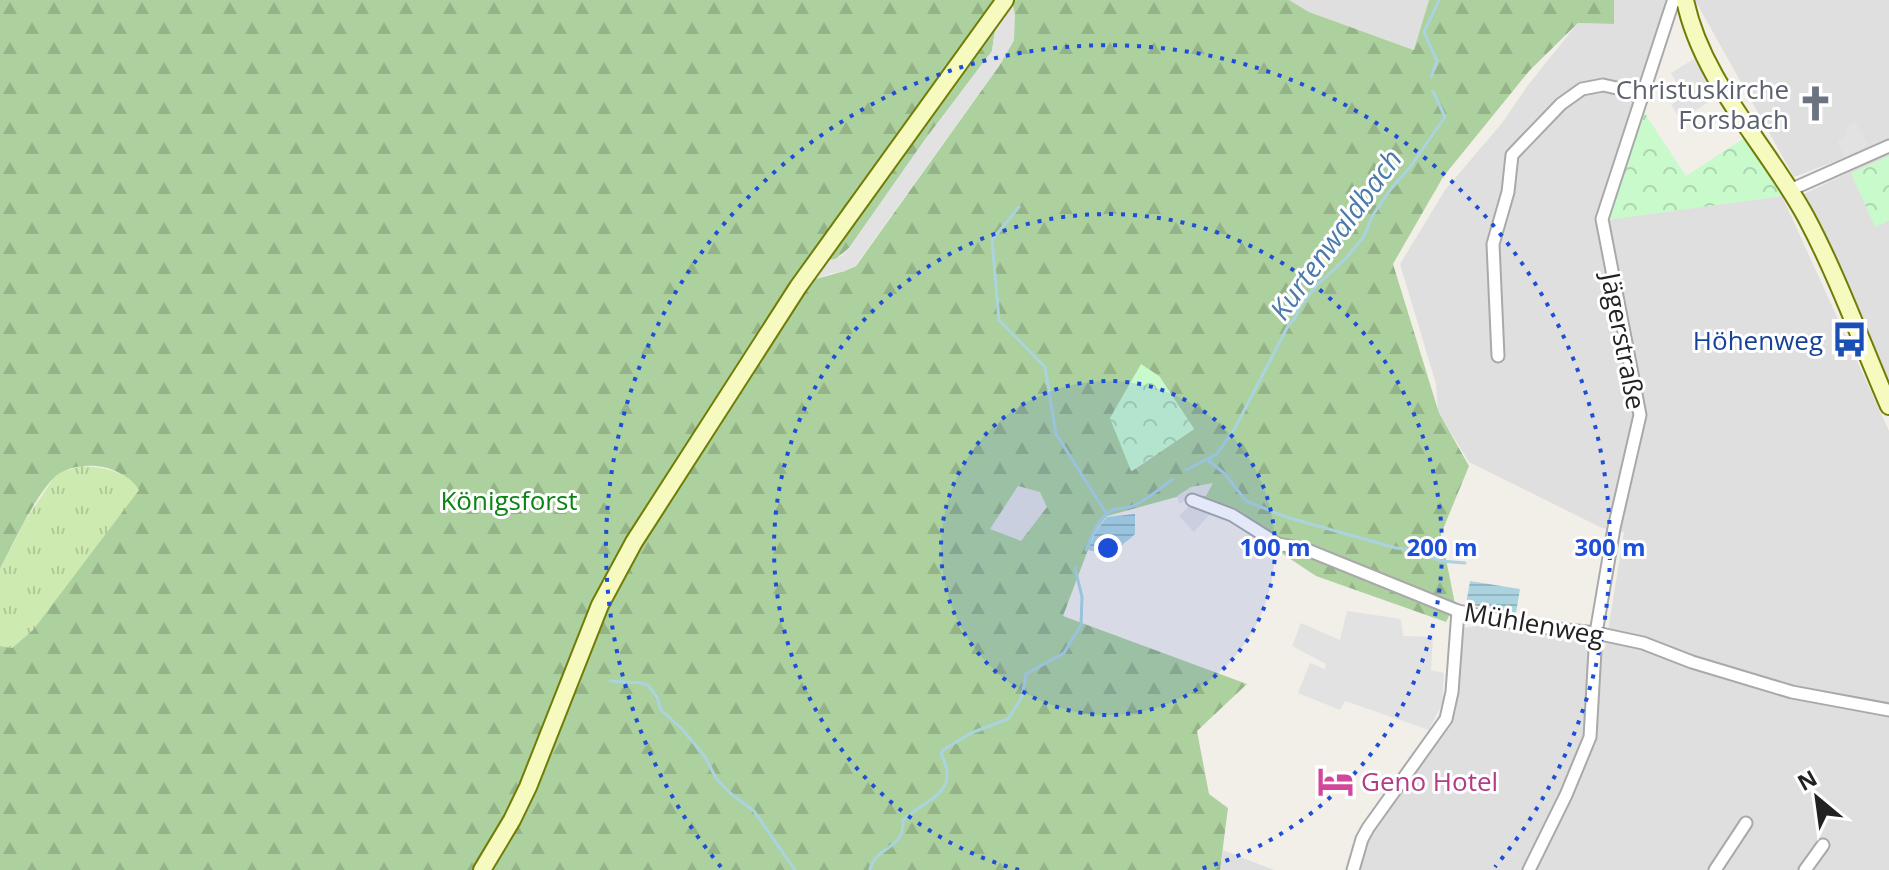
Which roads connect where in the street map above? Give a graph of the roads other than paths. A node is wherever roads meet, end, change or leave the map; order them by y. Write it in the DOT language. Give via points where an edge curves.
graph roads {
  1 [pos="1005,0"];
  2 [pos="1677,0"];
  3 [pos="1685,0"];
  4 [pos="1642,98"];
  5 [pos="1889,146"];
  6 [pos="1790,190"];
  7 [pos="1498,356"];
  8 [pos="1889,406"];
  9 [pos="1192,500"];
  10 [pos="1458,611"];
  11 [pos="1596,633"];
  12 [pos="1889,710"];
  13 [pos="1746,823"];
  14 [pos="1823,845"];
  15 [pos="482,870"];
  16 [pos="1353,870"];
  17 [pos="1529,870"];
  18 [pos="1715,870"];
  19 [pos="1805,870"];
  1 -- 15 [label="main road" via="798,287 634,542 600,605 528,787"];
  2 -- 4 [label="street, Jägerstraße"];
  3 -- 6 [label="main road" via="1712,69"];
  4 -- 7 [label="street" via="1603,85 1582,89 1512,155 1493,244"];
  4 -- 11 [label="street, Jägerstraße" via="1602,219 1640,415"];
  5 -- 6 [label="street"];
  6 -- 8 [label="main road"];
  9 -- 10 [label="street, Mühlenweg" via="1232,515 1278,544 1305,549"];
  10 -- 11 [label="street, Mühlenweg"];
  10 -- 16 [label="street" via="1446,719 1368,828"];
  11 -- 12 [label="street, Mühlenweg" via="1792,692"];
  11 -- 17 [label="street, Jägerstraße" via="1590,737"];
  13 -- 18 [label="street"];
  14 -- 19 [label="street"];
}
